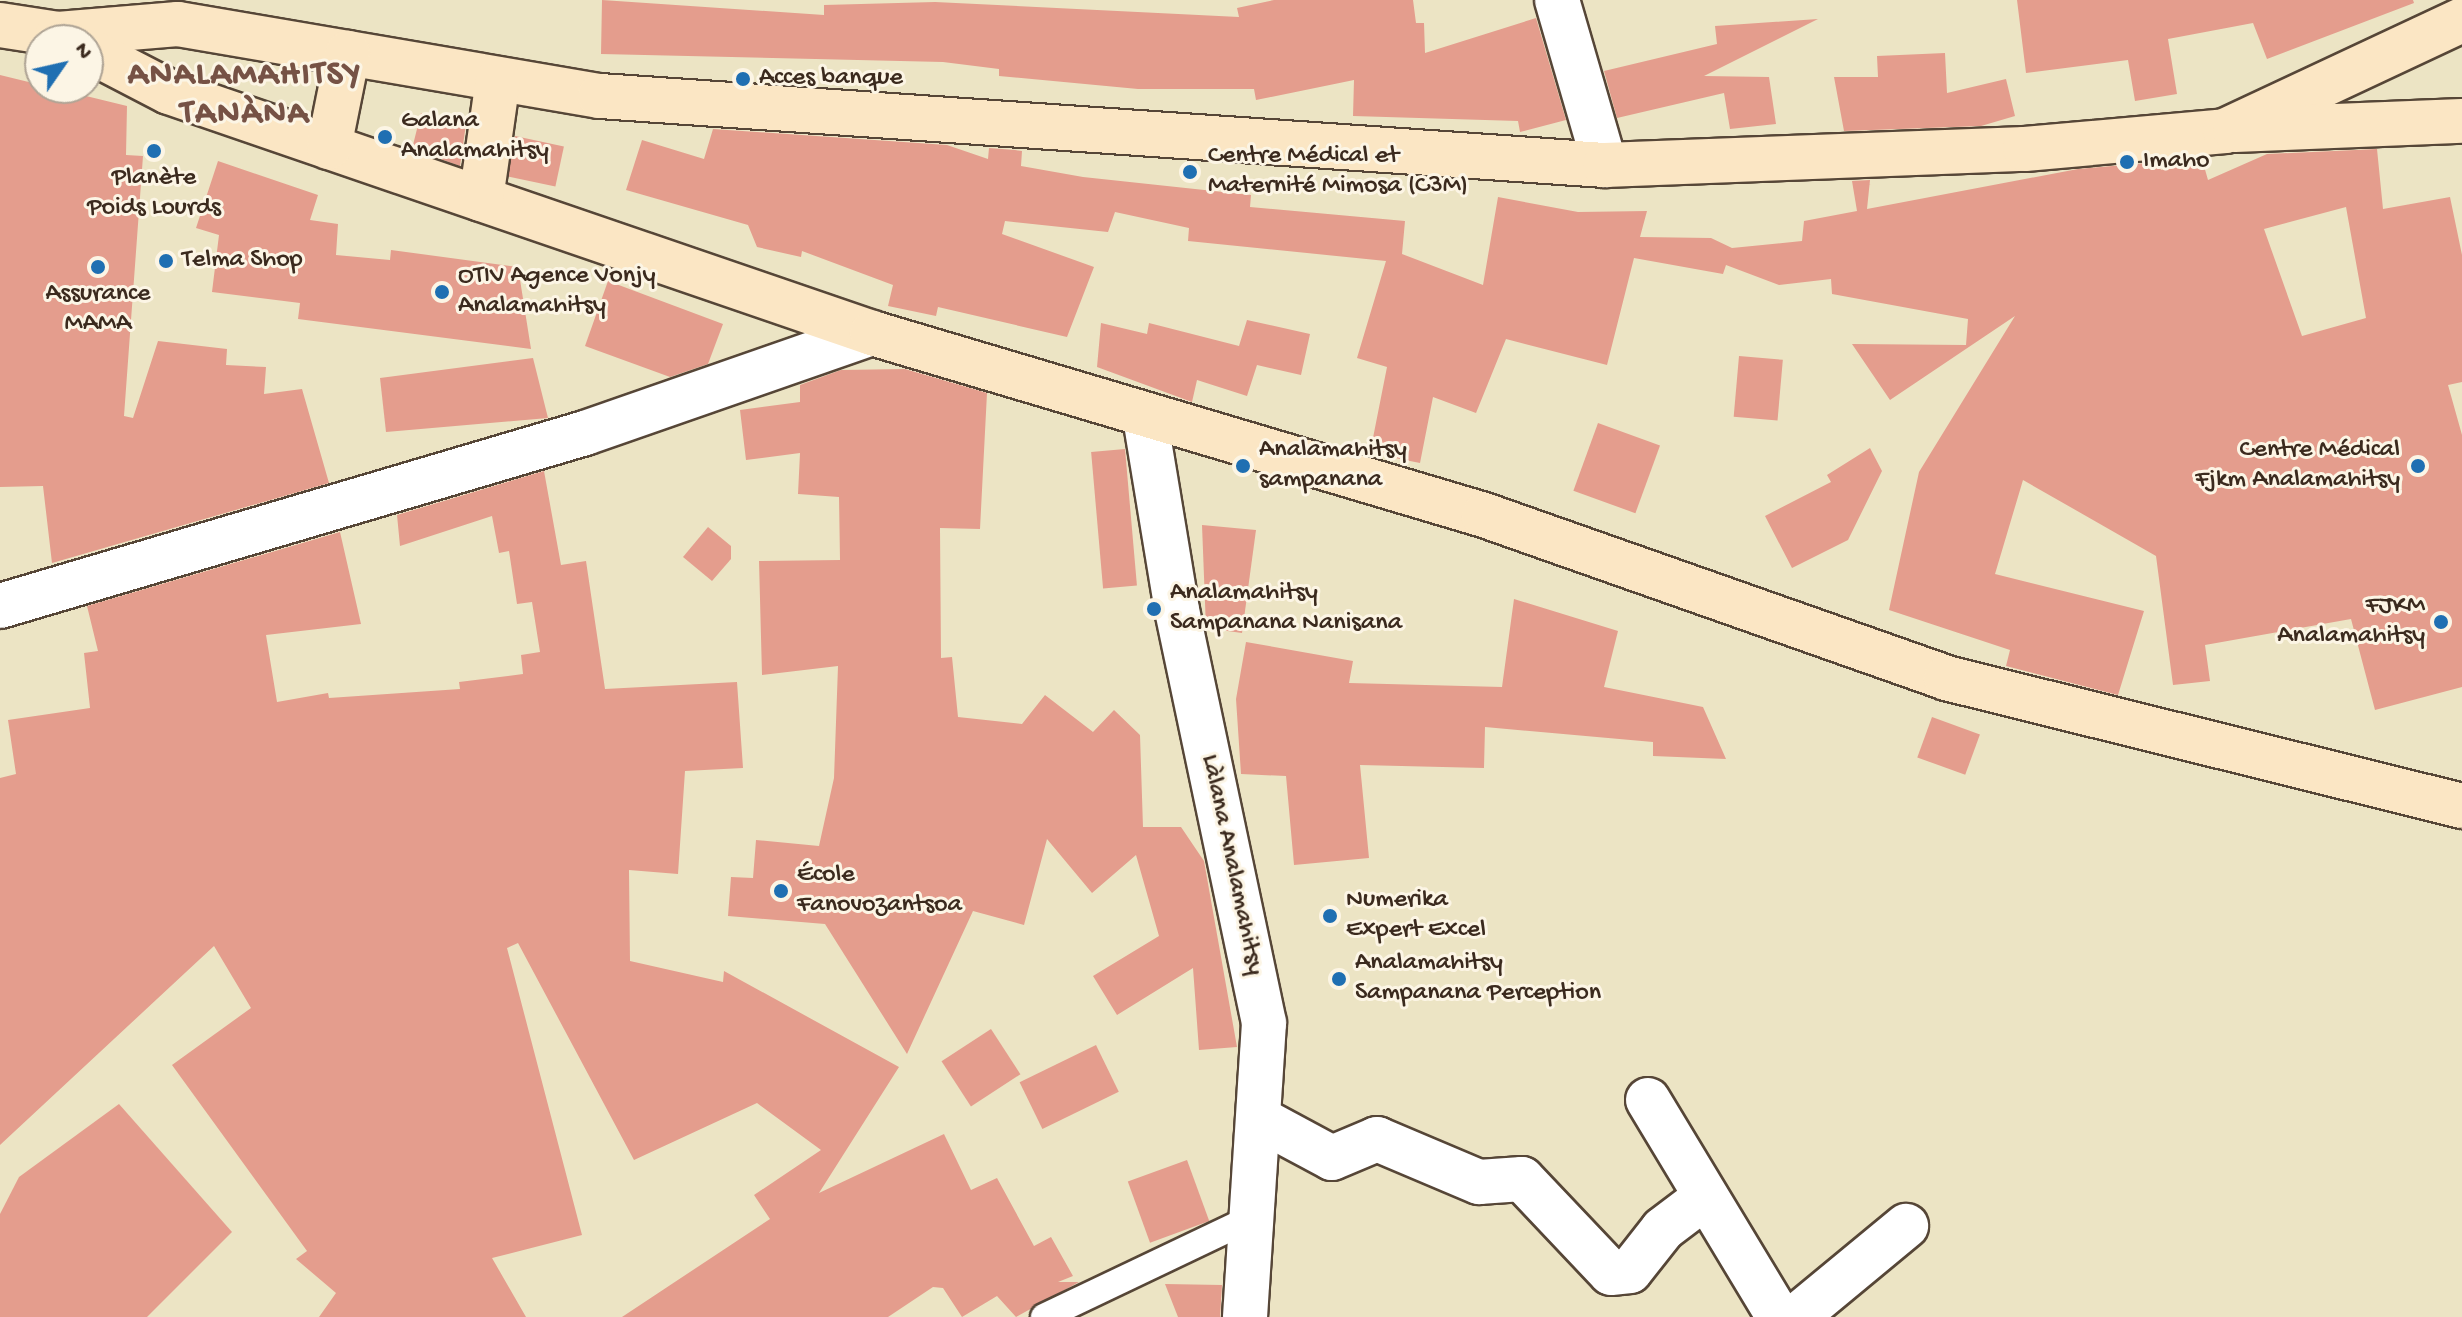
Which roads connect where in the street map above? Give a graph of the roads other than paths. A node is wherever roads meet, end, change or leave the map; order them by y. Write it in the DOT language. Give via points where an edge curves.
graph roads {
  1 [pos="1557,0"];
  2 [pos="179,12"];
  3 [pos="2462,20"];
  4 [pos="0,25"];
  5 [pos="24,30"];
  6 [pos="104,32"];
  7 [pos="348,53"];
  8 [pos="104,58"];
  9 [pos="498,79"];
  10 [pos="169,92"];
  11 [pos="2462,121"];
  12 [pos="2225,131"];
  13 [pos="329,147"];
  14 [pos="1605,165"];
  15 [pos="481,199"];
  16 [pos="872,333"];
  17 [pos="1145,417"];
  18 [pos="0,606"];
  19 [pos="2462,806"];
  20 [pos="1648,1100"];
  21 [pos="1263,1121"];
  22 [pos="1704,1198"];
  23 [pos="1252,1218"];
  24 [pos="1906,1226"];
  25 [pos="1044,1317"];
  26 [pos="1245,1317"];
  27 [pos="1779,1317"];
  28 [pos="1796,1317"];
  1 -- 14 [label="street"];
  2 -- 6 [label="main road"];
  2 -- 7 [label="main road"];
  2 -- 10 [label="main road"];
  3 -- 12 [label="main road"];
  4 -- 5 [label="main road"];
  7 -- 9 [label="main road"];
  7 -- 13 [label="main road"];
  8 -- 10 [label="main road"];
  9 -- 14 [label="main road" via="600,96"];
  9 -- 15 [label="main road"];
  10 -- 13 [label="main road"];
  11 -- 12 [label="main road"];
  12 -- 14 [label="main road" via="2025,149"];
  13 -- 15 [label="main road"];
  15 -- 16 [label="main road"];
  16 -- 17 [label="main road"];
  16 -- 18 [label="street" via="585,433"];
  17 -- 19 [label="main road" via="1484,515 1946,678"];
  17 -- 21 [label="street, Làlana Analamahitsy" via="1177,610 1264,1023"];
  20 -- 22 [label="street"];
  21 -- 22 [label="street" via="1332,1158 1377,1139 1479,1182 1522,1179 1611,1273 1630,1271 1663,1229"];
  21 -- 23 [label="street, Làlana Analamahitsy"];
  22 -- 27 [label="street"];
  23 -- 25 [label="lane"];
  23 -- 26 [label="street, Làlana Analamahitsy"];
  24 -- 28 [label="street"];
}
